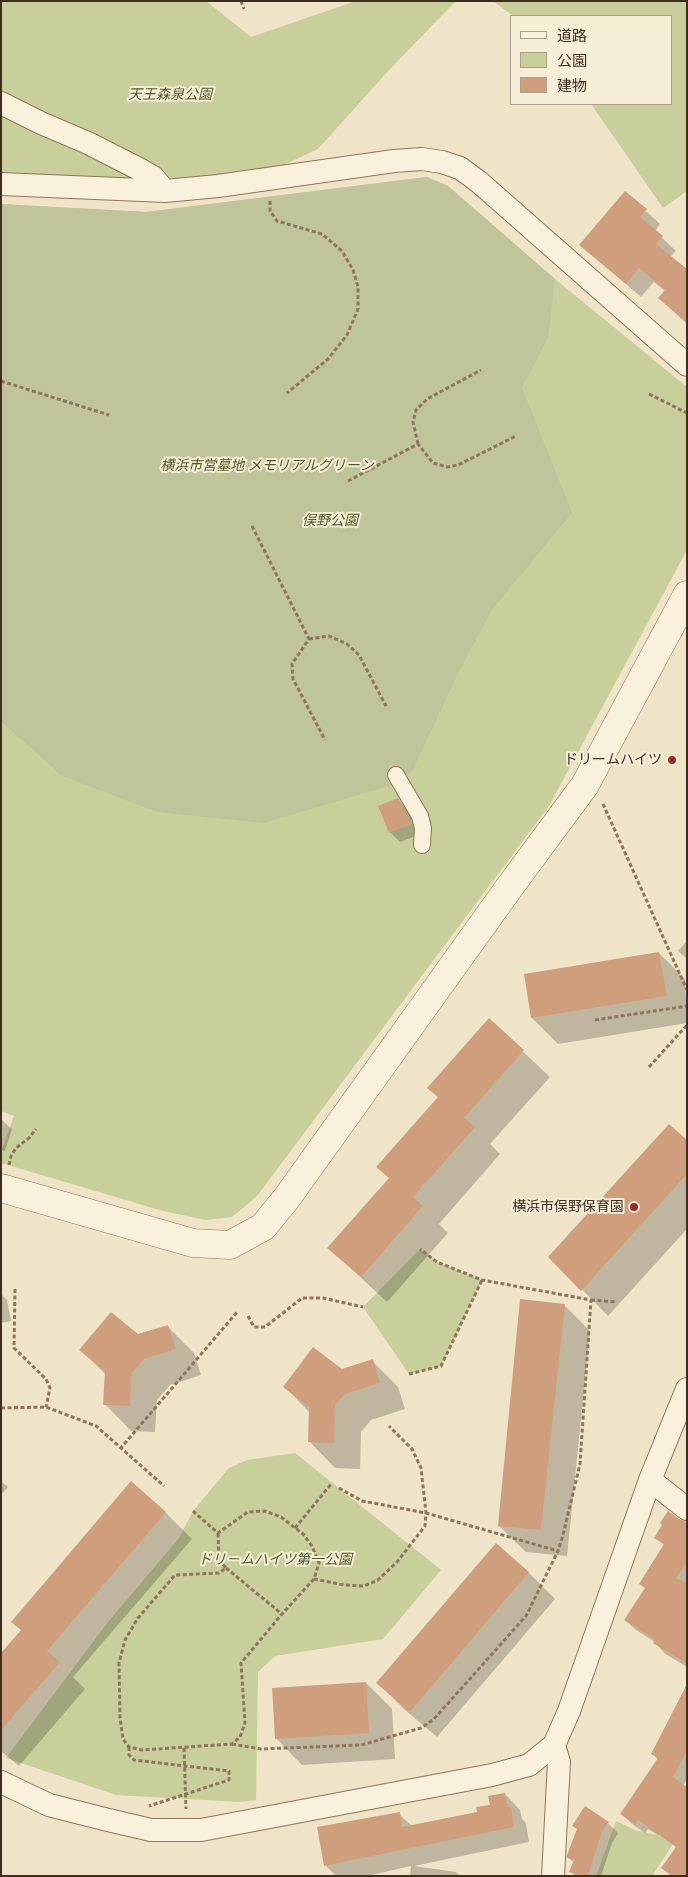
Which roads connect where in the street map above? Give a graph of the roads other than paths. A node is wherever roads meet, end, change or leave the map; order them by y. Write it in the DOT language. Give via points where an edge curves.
graph roads {
  1 [pos="1,102"];
  2 [pos="1,184"];
  3 [pos="165,191"];
  4 [pos="687,365"];
  5 [pos="687,595"];
  6 [pos="396,775"];
  7 [pos="422,845"];
  8 [pos="5,1177"];
  9 [pos="687,1389"];
  10 [pos="650,1480"];
  11 [pos="687,1509"];
  12 [pos="554,1745"];
  13 [pos="1,1782"];
  14 [pos="554,1876"];
  1 -- 3 [label="street" via="140,169"];
  2 -- 3 [label="street"];
  3 -- 4 [label="street" via="394,161 422,159 442,162 460,168 479,182"];
  5 -- 8 [label="street" via="585,785 263,1228 230,1245 193,1243"];
  6 -- 7 [label="street" via="420,816"];
  9 -- 10 [label="street"];
  10 -- 11 [label="street"];
  10 -- 12 [label="street" via="569,1711"];
  12 -- 13 [label="street" via="529,1765 492,1775 201,1830 151,1830 49,1805"];
  12 -- 14 [label="street" via="559,1762"];
}
